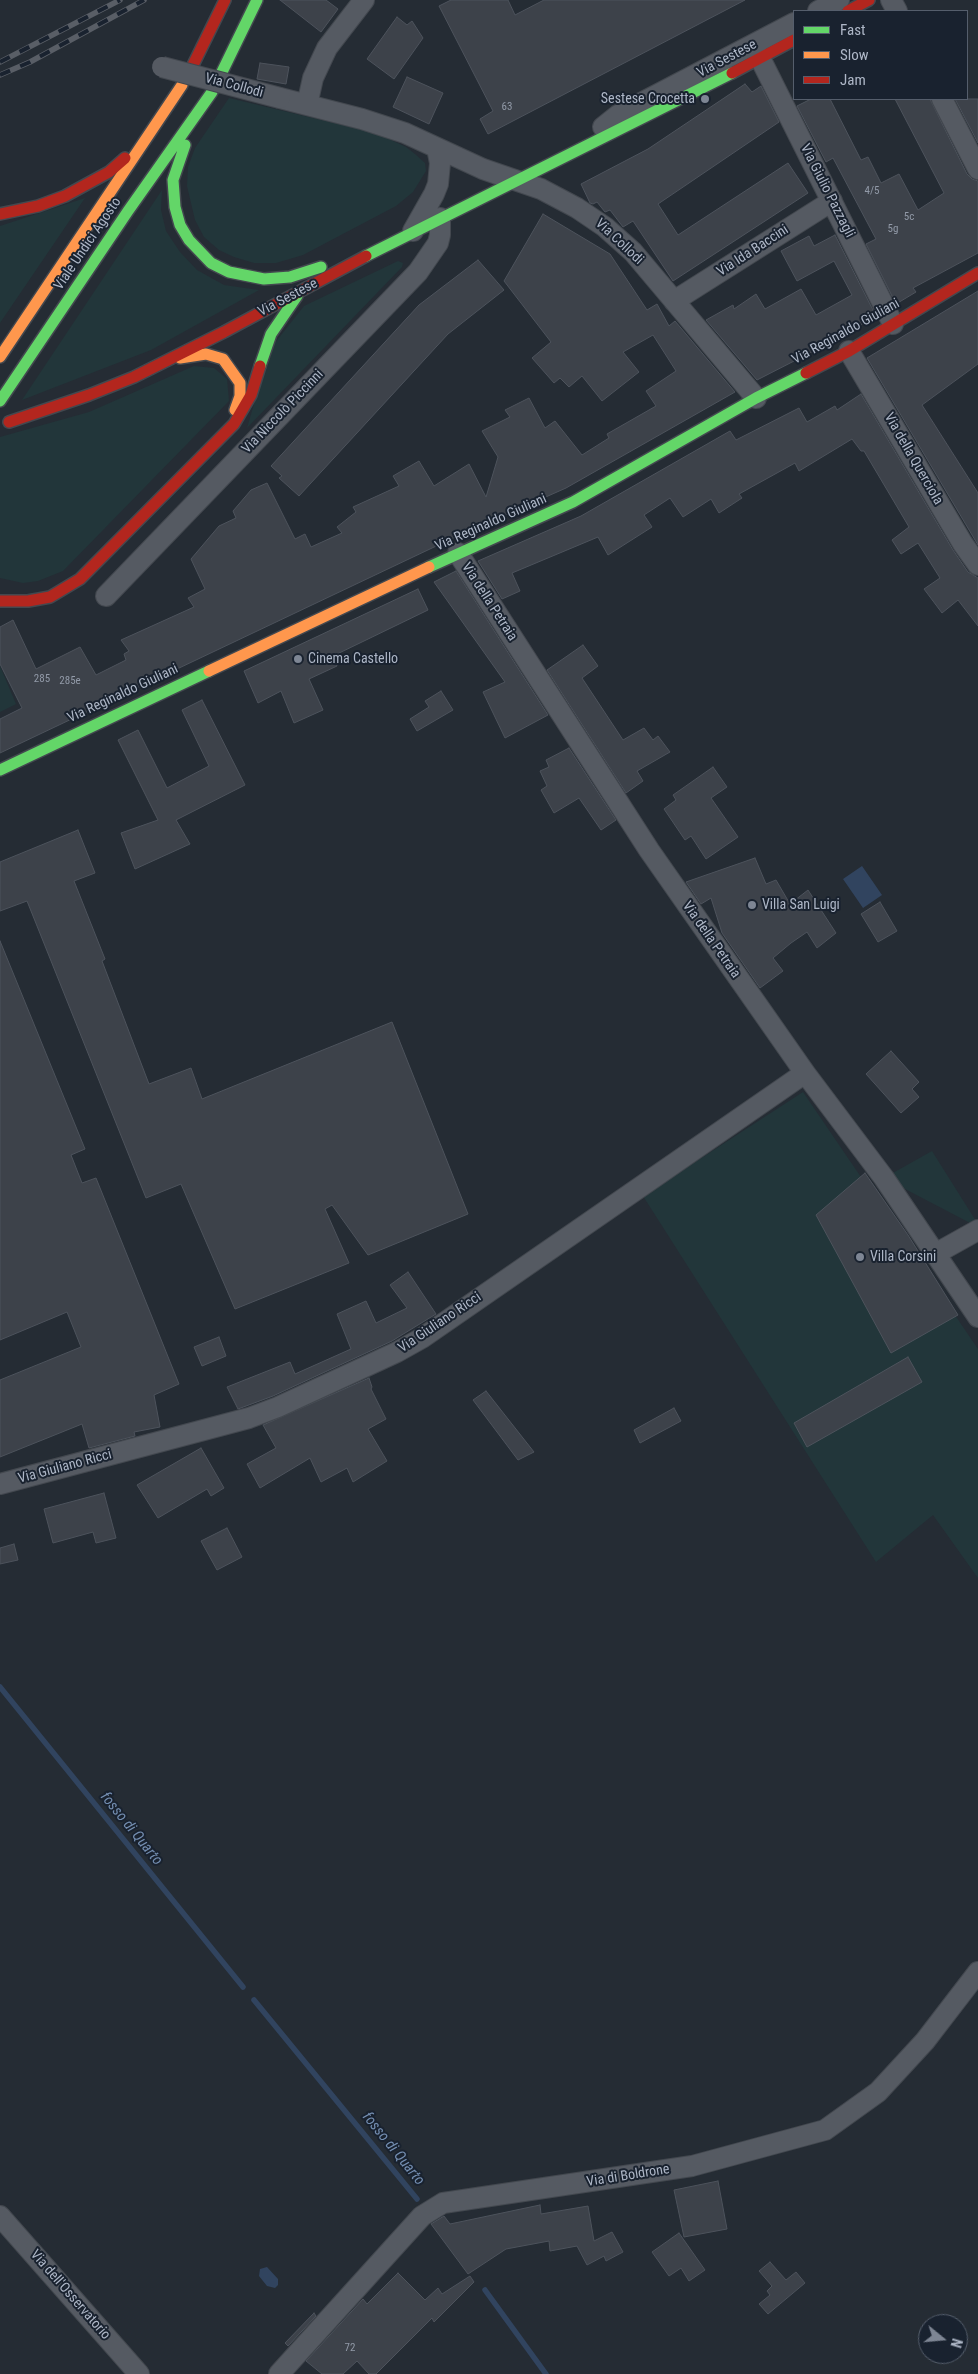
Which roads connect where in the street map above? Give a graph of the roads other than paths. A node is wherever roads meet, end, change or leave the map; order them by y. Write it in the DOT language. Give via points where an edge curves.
graph roads {
  1 [pos="225,0"];
  2 [pos="257,0"];
  3 [pos="364,0"];
  4 [pos="839,0"];
  5 [pos="869,0"];
  6 [pos="820,10"];
  7 [pos="850,10"];
  8 [pos="793,25"];
  9 [pos="793,41"];
  10 [pos="760,58"];
  11 [pos="193,65"];
  12 [pos="162,67"];
  13 [pos="222,72"];
  14 [pos="182,85"];
  15 [pos="212,92"];
  16 [pos="943,100"];
  17 [pos="203,105"];
  18 [pos="307,105"];
  19 [pos="145,141"];
  20 [pos="437,148"];
  21 [pos="560,160"];
  22 [pos="978,168"];
  23 [pos="519,180"];
  24 [pos="832,201"];
  25 [pos="0,214"];
  26 [pos="440,218"];
  27 [pos="413,231"];
  28 [pos="386,246"];
  29 [pos="978,273"];
  30 [pos="305,288"];
  31 [pos="674,301"];
  32 [pos="894,324"];
  33 [pos="849,351"];
  34 [pos="0,357"];
  35 [pos="158,365"];
  36 [pos="756,398"];
  37 [pos="0,401"];
  38 [pos="9,422"];
  39 [pos="217,439"];
  40 [pos="458,554"];
  41 [pos="978,565"];
  42 [pos="0,594"];
  43 [pos="106,596"];
  44 [pos="0,602"];
  45 [pos="14,602"];
  46 [pos="0,770"];
  47 [pos="805,1073"];
  48 [pos="978,1230"];
  49 [pos="935,1254"];
  50 [pos="978,1318"];
  51 [pos="0,1484"];
  52 [pos="978,1972"];
  53 [pos="0,2216"];
  54 [pos="140,2374"];
  55 [pos="280,2374"];
  1 -- 11 [label="main road"];
  2 -- 13 [label="main road"];
  3 -- 18 [label="street" via="327,48 313,78"];
  4 -- 6 [label="street"];
  5 -- 7 [label="main road"];
  8 -- 21 [label="street, Via Sestese" via="618,115"];
  9 -- 10 [label="main road, Via Sestese"];
  10 -- 21 [label="main road, Via Sestese"];
  10 -- 24 [label="street, Via Giulio Pazzagli"];
  12 -- 18 [label="street, Via Collodi, bridge"];
  14 -- 19 [label="main road, Viale Undici Agosto"];
  15 -- 17 [label="main road, Viale Undici Agosto"];
  16 -- 22 [label="street"];
  17 -- 28 [label="main road, Viale Undici Agosto" via="180,154 173,190 180,225 193,246 211,263 248,277 282,278"];
  17 -- 37 [label="main road, Viale Undici Agosto"];
  18 -- 20 [label="street, Via Collodi" via="375,122"];
  19 -- 25 [label="main road" via="90,184 38,206"];
  19 -- 34 [label="main road, Viale Undici Agosto"];
  20 -- 23 [label="street, Via Collodi" via="483,169"];
  20 -- 27 [label="street" via="440,163 438,184"];
  21 -- 23 [label="main road, Via Sestese"];
  23 -- 26 [label="main road, Via Sestese"];
  23 -- 31 [label="street, Via Collodi" via="562,199 601,224 633,252"];
  24 -- 31 [label="street, Via Ida Baccini"];
  24 -- 32 [label="street, Via Giulio Pazzagli"];
  26 -- 27 [label="main road, Via Sestese"];
  26 -- 43 [label="street, Via Niccolò Piccinni" via="438,243 418,272"];
  27 -- 28 [label="main road, Via Sestese"];
  28 -- 30 [label="main road, Via Sestese"];
  29 -- 32 [label="main road, Via Reginaldo Giuliani"];
  30 -- 35 [label="main road, Via Sestese"];
  30 -- 39 [label="main road" via="271,334 241,415"];
  31 -- 36 [label="street, Via Collodi"];
  32 -- 33 [label="main road, Via Reginaldo Giuliani"];
  33 -- 36 [label="main road, Via Reginaldo Giuliani"];
  33 -- 41 [label="street, Via della Querciola" via="962,544"];
  35 -- 38 [label="main road, Via Sestese" via="104,390"];
  35 -- 39 [label="main road" via="206,354 223,359 232,370 240,383 240,396"];
  36 -- 40 [label="main road, Via Reginaldo Giuliani" via="574,502"];
  39 -- 45 [label="main road" via="80,579 50,597"];
  40 -- 46 [label="main road, Via Reginaldo Giuliani"];
  40 -- 47 [label="street, Via della Petraia" via="648,850"];
  42 -- 45 [label="main road"];
  44 -- 45 [label="main road"];
  47 -- 49 [label="street, Via della Petraia" via="884,1178"];
  47 -- 51 [label="street, Via Giuliano Ricci" via="422,1338 397,1352 249,1418"];
  48 -- 49 [label="street"];
  49 -- 50 [label="street, Via della Petraia"];
  52 -- 55 [label="street, Via di Boldrone" via="925,2041 878,2092 825,2130 692,2166 444,2204 422,2216"];
  53 -- 54 [label="street, Via dell'Osservatorio"];
}
